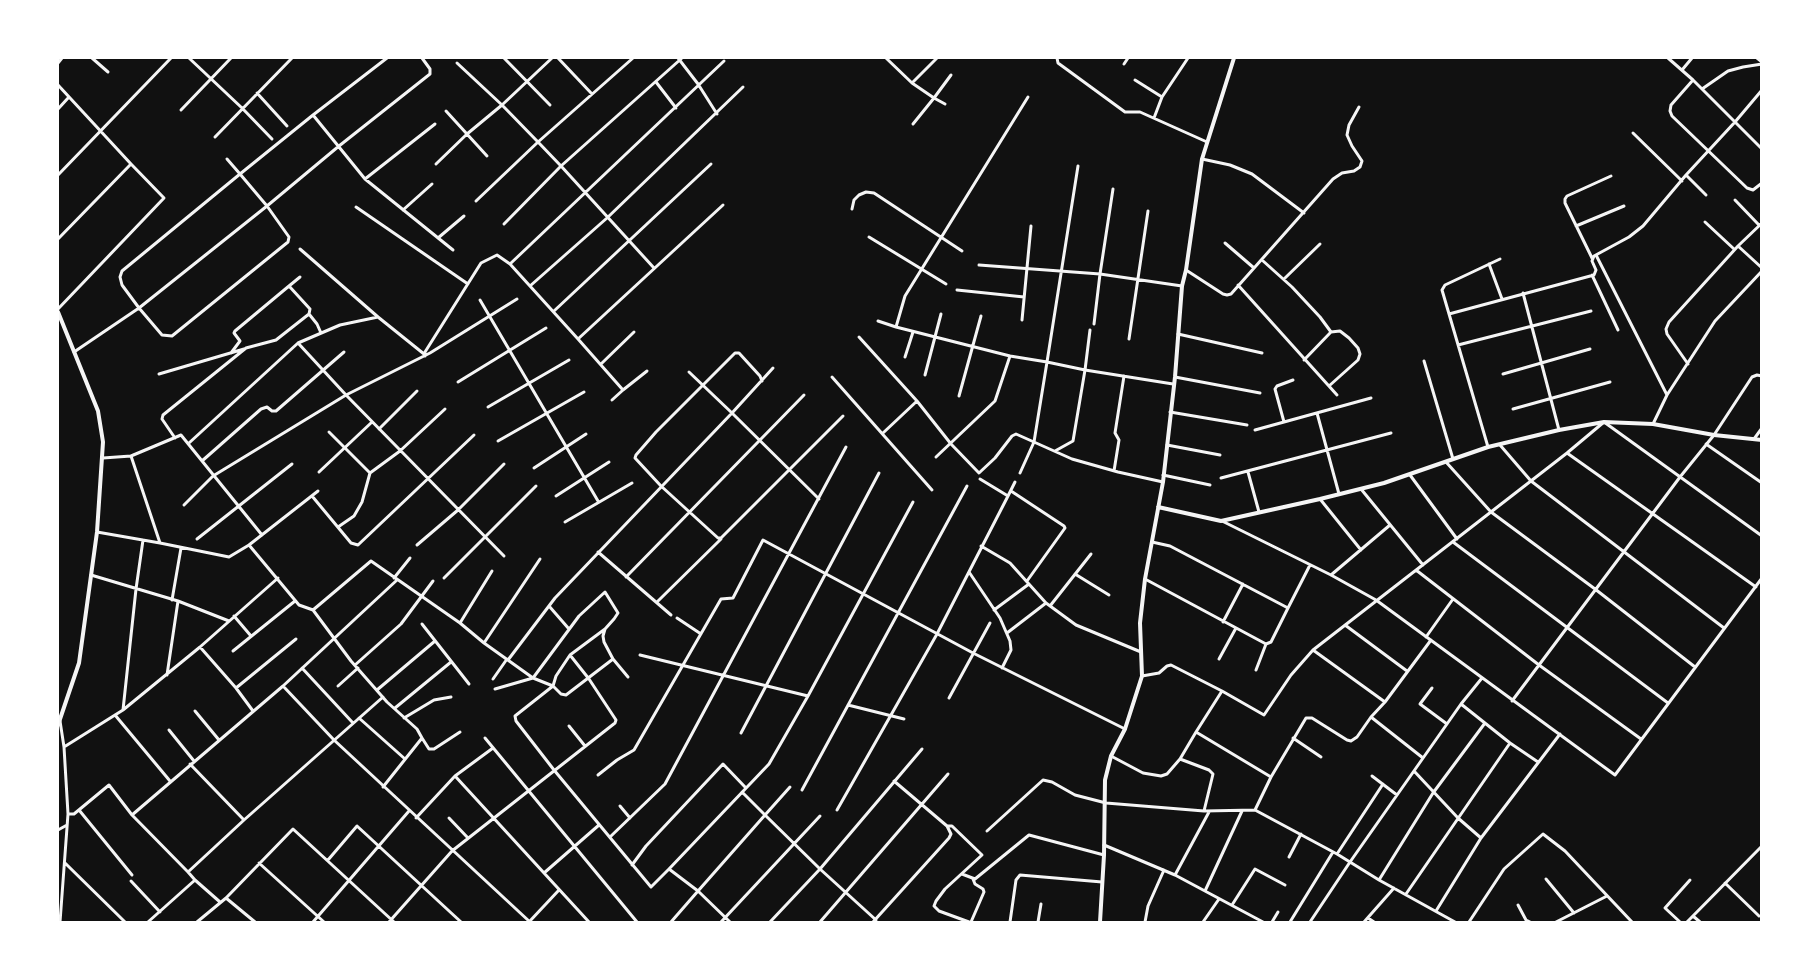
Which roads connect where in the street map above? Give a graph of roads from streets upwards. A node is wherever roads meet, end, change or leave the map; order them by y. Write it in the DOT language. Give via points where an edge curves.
graph roads {
  1 [pos="62,58"];
  2 [pos="92,58"];
  3 [pos="171,58"];
  4 [pos="189,58"];
  5 [pos="231,58"];
  6 [pos="292,58"];
  7 [pos="387,58"];
  8 [pos="422,58"];
  9 [pos="504,58"];
  10 [pos="552,58"];
  11 [pos="558,58"];
  12 [pos="633,58"];
  13 [pos="680,58"];
  14 [pos="886,58"];
  15 [pos="937,58"];
  16 [pos="1057,58"];
  17 [pos="1128,58"];
  18 [pos="1188,58"];
  19 [pos="1234,58"];
  20 [pos="1668,58"];
  21 [pos="1692,58"];
  22 [pos="1757,58"];
  23 [pos="724,61"];
  24 [pos="58,63"];
  25 [pos="457,63"];
  26 [pos="1762,63"];
  27 [pos="1124,64"];
  28 [pos="1682,70"];
  29 [pos="108,72"];
  30 [pos="952,75"];
  31 [pos="211,78"];
  32 [pos="1134,80"];
  33 [pos="1693,80"];
  34 [pos="526,82"];
  35 [pos="656,82"];
  36 [pos="912,83"];
  37 [pos="698,84"];
  38 [pos="58,85"];
  39 [pos="743,87"];
  40 [pos="1702,89"];
  41 [pos="1762,90"];
  42 [pos="257,93"];
  43 [pos="592,94"];
  44 [pos="70,97"];
  45 [pos="1028,97"];
  46 [pos="1162,97"];
  47 [pos="934,98"];
  48 [pos="550,104"];
  49 [pos="945,104"];
  50 [pos="502,106"];
  51 [pos="242,108"];
  52 [pos="676,108"];
  53 [pos="1359,108"];
  54 [pos="58,109"];
  55 [pos="180,110"];
  56 [pos="446,111"];
  57 [pos="717,114"];
  58 [pos="313,115"];
  59 [pos="1154,118"];
  60 [pos="1735,122"];
  61 [pos="435,124"];
  62 [pos="913,124"];
  63 [pos="286,126"];
  64 [pos="102,131"];
  65 [pos="1634,133"];
  66 [pos="467,134"];
  67 [pos="215,137"];
  68 [pos="272,139"];
  69 [pos="538,142"];
  70 [pos="1208,142"];
  71 [pos="339,146"];
  72 [pos="1762,149"];
  73 [pos="1709,150"];
  74 [pos="487,156"];
  75 [pos="227,159"];
  76 [pos="1202,159"];
  77 [pos="132,164"];
  78 [pos="436,164"];
  79 [pos="711,164"];
  80 [pos="562,166"];
  81 [pos="1078,166"];
  82 [pos="240,174"];
  83 [pos="58,175"];
  84 [pos="1686,175"];
  85 [pos="1611,176"];
  86 [pos="365,179"];
  87 [pos="1682,181"];
  88 [pos="1762,183"];
  89 [pos="432,184"];
  90 [pos="1113,189"];
  91 [pos="585,193"];
  92 [pos="1706,195"];
  93 [pos="1735,200"];
  94 [pos="476,201"];
  95 [pos="723,205"];
  96 [pos="268,206"];
  97 [pos="1624,206"];
  98 [pos="356,207"];
  99 [pos="852,209"];
  100 [pos="403,210"];
  101 [pos="1148,211"];
  102 [pos="1304,213"];
  103 [pos="464,216"];
  104 [pos="608,218"];
  105 [pos="1705,222"];
  106 [pos="504,224"];
  107 [pos="1760,224"];
  108 [pos="1031,226"];
  109 [pos="1576,226"];
  110 [pos="868,237"];
  111 [pos="438,238"];
  112 [pos="942,238"];
  113 [pos="58,239"];
  114 [pos="629,242"];
  115 [pos="1225,243"];
  116 [pos="1320,244"];
  117 [pos="1738,246"];
  118 [pos="300,249"];
  119 [pos="1734,249"];
  120 [pos="453,250"];
  121 [pos="962,252"];
  122 [pos="1596,255"];
  123 [pos="1592,258"];
  124 [pos="1500,259"];
  125 [pos="1262,260"];
  126 [pos="510,264"];
  127 [pos="979,264"];
  128 [pos="1489,264"];
  129 [pos="654,268"];
  130 [pos="1254,268"];
  131 [pos="922,269"];
  132 [pos="1026,269"];
  133 [pos="1762,269"];
  134 [pos="1186,270"];
  135 [pos="1061,271"];
  136 [pos="1100,274"];
  137 [pos="1592,276"];
  138 [pos="300,277"];
  139 [pos="1138,279"];
  140 [pos="1284,279"];
  141 [pos="468,284"];
  142 [pos="946,284"];
  143 [pos="1238,285"];
  144 [pos="289,286"];
  145 [pos="530,286"];
  146 [pos="1182,286"];
  147 [pos="956,290"];
  148 [pos="1523,293"];
  149 [pos="1024,297"];
  150 [pos="517,299"];
  151 [pos="1502,299"];
  152 [pos="480,300"];
  153 [pos="139,308"];
  154 [pos="58,310"];
  155 [pos="554,311"];
  156 [pos="1591,311"];
  157 [pos="309,314"];
  158 [pos="941,314"];
  159 [pos="1449,314"];
  160 [pos="489,316"];
  161 [pos="981,316"];
  162 [pos="378,317"];
  163 [pos="1022,320"];
  164 [pos="878,321"];
  165 [pos="1094,324"];
  166 [pos="1533,326"];
  167 [pos="896,327"];
  168 [pos="546,328"];
  169 [pos="1090,330"];
  170 [pos="1618,330"];
  171 [pos="634,332"];
  172 [pos="913,332"];
  173 [pos="1331,332"];
  174 [pos="321,333"];
  175 [pos="1178,334"];
  176 [pos="859,337"];
  177 [pos="935,337"];
  178 [pos="578,339"];
  179 [pos="1129,339"];
  180 [pos="298,343"];
  181 [pos="1458,345"];
  182 [pos="973,346"];
  183 [pos="246,348"];
  184 [pos="1590,349"];
  185 [pos="510,351"];
  186 [pos="74,352"];
  187 [pos="344,352"];
  188 [pos="231,353"];
  189 [pos="1262,353"];
  190 [pos="425,355"];
  191 [pos="1010,356"];
  192 [pos="905,357"];
  193 [pos="569,360"];
  194 [pos="1304,360"];
  195 [pos="1424,361"];
  196 [pos="1047,362"];
  197 [pos="600,364"];
  198 [pos="1542,364"];
  199 [pos="1688,364"];
  200 [pos="773,368"];
  201 [pos="323,370"];
  202 [pos="1085,370"];
  203 [pos="647,371"];
  204 [pos="689,372"];
  205 [pos="158,374"];
  206 [pos="1503,374"];
  207 [pos="925,375"];
  208 [pos="832,376"];
  209 [pos="1124,376"];
  210 [pos="1762,376"];
  211 [pos="1175,377"];
  212 [pos="1293,380"];
  213 [pos="762,381"];
  214 [pos="458,382"];
  215 [pos="1610,382"];
  216 [pos="529,384"];
  217 [pos="1173,384"];
  218 [pos="704,386"];
  219 [pos="1329,386"];
  220 [pos="623,390"];
  221 [pos="416,391"];
  222 [pos="584,392"];
  223 [pos="1260,393"];
  224 [pos="346,395"];
  225 [pos="804,395"];
  226 [pos="1337,395"];
  227 [pos="1667,395"];
  228 [pos="959,396"];
  229 [pos="1371,398"];
  230 [pos="1551,398"];
  231 [pos="612,400"];
  232 [pos="916,401"];
  233 [pos="488,407"];
  234 [pos="445,409"];
  235 [pos="1513,409"];
  236 [pos="1170,412"];
  237 [pos="546,413"];
  238 [pos="732,413"];
  239 [pos="1317,413"];
  240 [pos="843,416"];
  241 [pos="372,422"];
  242 [pos="1284,422"];
  243 [pos="1604,422"];
  244 [pos="1654,424"];
  245 [pos="1247,425"];
  246 [pos="1762,428"];
  247 [pos="379,429"];
  248 [pos="1255,430"];
  249 [pos="1559,430"];
  250 [pos="329,432"];
  251 [pos="883,433"];
  252 [pos="1390,433"];
  253 [pos="586,434"];
  254 [pos="474,435"];
  255 [pos="1714,435"];
  256 [pos="175,438"];
  257 [pos="759,440"];
  258 [pos="1753,440"];
  259 [pos="1762,440"];
  260 [pos="498,441"];
  261 [pos="1034,442"];
  262 [pos="189,444"];
  263 [pos="951,444"];
  264 [pos="1167,444"];
  265 [pos="1706,444"];
  266 [pos="1500,445"];
  267 [pos="565,446"];
  268 [pos="846,447"];
  269 [pos="1488,447"];
  270 [pos="345,448"];
  271 [pos="1326,449"];
  272 [pos="400,451"];
  273 [pos="1055,452"];
  274 [pos="1567,453"];
  275 [pos="1220,454"];
  276 [pos="131,456"];
  277 [pos="936,457"];
  278 [pos="103,458"];
  279 [pos="1453,460"];
  280 [pos="202,461"];
  281 [pos="610,462"];
  282 [pos="1446,462"];
  283 [pos="292,464"];
  284 [pos="504,464"];
  285 [pos="534,468"];
  286 [pos="790,470"];
  287 [pos="1114,471"];
  288 [pos="318,472"];
  289 [pos="1248,472"];
  290 [pos="370,473"];
  291 [pos="879,473"];
  292 [pos="1020,473"];
  293 [pos="1163,475"];
  294 [pos="1410,475"];
  295 [pos="213,476"];
  296 [pos="1680,477"];
  297 [pos="584,478"];
  298 [pos="1222,478"];
  299 [pos="980,479"];
  300 [pos="429,480"];
  301 [pos="1531,481"];
  302 [pos="1015,482"];
  303 [pos="1163,482"];
  304 [pos="632,483"];
  305 [pos="1762,483"];
  306 [pos="1210,485"];
  307 [pos="536,486"];
  308 [pos="661,486"];
  309 [pos="966,486"];
  310 [pos="1361,489"];
  311 [pos="932,490"];
  312 [pos="318,491"];
  313 [pos="1011,491"];
  314 [pos="1339,494"];
  315 [pos="312,496"];
  316 [pos="556,496"];
  317 [pos="1008,496"];
  318 [pos="819,499"];
  319 [pos="1320,499"];
  320 [pos="598,501"];
  321 [pos="913,502"];
  322 [pos="184,505"];
  323 [pos="238,506"];
  324 [pos="1158,507"];
  325 [pos="458,510"];
  326 [pos="1259,512"];
  327 [pos="1491,512"];
  328 [pos="690,513"];
  329 [pos="1652,514"];
  330 [pos="1221,521"];
  331 [pos="564,522"];
  332 [pos="1390,525"];
  333 [pos="338,527"];
  334 [pos="97,532"];
  335 [pos="262,535"];
  336 [pos="1762,536"];
  337 [pos="485,537"];
  338 [pos="721,538"];
  339 [pos="196,539"];
  340 [pos="1457,539"];
  341 [pos="143,540"];
  342 [pos="1152,542"];
  343 [pos="1453,542"];
  344 [pos="160,543"];
  345 [pos="249,545"];
  346 [pos="418,545"];
  347 [pos="982,546"];
  348 [pos="181,548"];
  349 [pos="1361,550"];
  350 [pos="598,552"];
  351 [pos="1624,552"];
  352 [pos="790,554"];
  353 [pos="1091,554"];
  354 [pos="504,556"];
  355 [pos="410,558"];
  356 [pos="540,559"];
  357 [pos="1310,565"];
  358 [pos="1423,565"];
  359 [pos="1416,570"];
  360 [pos="492,571"];
  361 [pos="968,572"];
  362 [pos="826,574"];
  363 [pos="1075,574"];
  364 [pos="91,575"];
  365 [pos="1331,575"];
  366 [pos="626,576"];
  367 [pos="278,578"];
  368 [pos="444,578"];
  369 [pos="1762,578"];
  370 [pos="396,579"];
  371 [pos="1146,580"];
  372 [pos="434,581"];
  373 [pos="1028,582"];
  374 [pos="1243,584"];
  375 [pos="1756,587"];
  376 [pos="136,589"];
  377 [pos="1595,590"];
  378 [pos="863,594"];
  379 [pos="1109,596"];
  380 [pos="422,597"];
  381 [pos="1452,599"];
  382 [pos="172,600"];
  383 [pos="1376,600"];
  384 [pos="295,601"];
  385 [pos="178,602"];
  386 [pos="657,602"];
  387 [pos="1046,603"];
  388 [pos="548,606"];
  389 [pos="1050,606"];
  390 [pos="1288,608"];
  391 [pos="312,610"];
  392 [pos="994,610"];
  393 [pos="898,613"];
  394 [pos="672,615"];
  395 [pos="234,616"];
  396 [pos="677,618"];
  397 [pos="229,621"];
  398 [pos="1223,622"];
  399 [pos="460,623"];
  400 [pos="422,624"];
  401 [pos="990,624"];
  402 [pos="1345,625"];
  403 [pos="1236,628"];
  404 [pos="1567,628"];
  405 [pos="1724,628"];
  406 [pos="569,629"];
  407 [pos="605,629"];
  408 [pos="1007,633"];
  409 [pos="701,634"];
  410 [pos="937,634"];
  411 [pos="251,636"];
  412 [pos="1426,636"];
  413 [pos="296,638"];
  414 [pos="334,638"];
  415 [pos="1431,640"];
  416 [pos="435,641"];
  417 [pos="484,643"];
  418 [pos="1266,644"];
  419 [pos="200,647"];
  420 [pos="1313,650"];
  421 [pos="233,651"];
  422 [pos="1141,652"];
  423 [pos="973,653"];
  424 [pos="570,655"];
  425 [pos="640,655"];
  426 [pos="613,658"];
  427 [pos="1219,659"];
  428 [pos="508,660"];
  429 [pos="451,662"];
  430 [pos="1539,665"];
  431 [pos="683,666"];
  432 [pos="356,667"];
  433 [pos="1695,667"];
  434 [pos="302,668"];
  435 [pos="1002,668"];
  436 [pos="1256,670"];
  437 [pos="1407,671"];
  438 [pos="167,675"];
  439 [pos="724,675"];
  440 [pos="1142,676"];
  441 [pos="628,677"];
  442 [pos="533,678"];
  443 [pos="1482,678"];
  444 [pos="493,679"];
  445 [pos="589,679"];
  446 [pos="469,684"];
  447 [pos="283,686"];
  448 [pos="338,686"];
  449 [pos="553,686"];
  450 [pos="767,686"];
  451 [pos="236,688"];
  452 [pos="1432,688"];
  453 [pos="495,689"];
  454 [pos="377,690"];
  455 [pos="1222,692"];
  456 [pos="808,696"];
  457 [pos="383,697"];
  458 [pos="451,697"];
  459 [pos="949,698"];
  460 [pos="1512,701"];
  461 [pos="1384,702"];
  462 [pos="1668,703"];
  463 [pos="1461,704"];
  464 [pos="848,705"];
  465 [pos="394,708"];
  466 [pos="123,710"];
  467 [pos="195,711"];
  468 [pos="253,711"];
  469 [pos="115,715"];
  470 [pos="891,716"];
  471 [pos="1371,717"];
  472 [pos="359,718"];
  473 [pos="404,718"];
  474 [pos="904,719"];
  475 [pos="59,723"];
  476 [pos="353,723"];
  477 [pos="1484,723"];
  478 [pos="1447,724"];
  479 [pos="569,726"];
  480 [pos="1125,729"];
  481 [pos="169,730"];
  482 [pos="460,732"];
  483 [pos="1196,732"];
  484 [pos="741,733"];
  485 [pos="1560,734"];
  486 [pos="422,738"];
  487 [pos="485,738"];
  488 [pos="1293,738"];
  489 [pos="1641,739"];
  490 [pos="219,740"];
  491 [pos="334,740"];
  492 [pos="1510,743"];
  493 [pos="585,746"];
  494 [pos="64,747"];
  495 [pos="493,748"];
  496 [pos="922,749"];
  497 [pos="1111,756"];
  498 [pos="1321,757"];
  499 [pos="1423,758"];
  500 [pos="1180,759"];
  501 [pos="405,760"];
  502 [pos="194,761"];
  503 [pos="1539,762"];
  504 [pos="190,764"];
  505 [pos="554,770"];
  506 [pos="1414,771"];
  507 [pos="948,774"];
  508 [pos="598,775"];
  509 [pos="455,776"];
  510 [pos="1372,776"];
  511 [pos="1271,777"];
  512 [pos="170,781"];
  513 [pos="894,781"];
  514 [pos="1383,784"];
  515 [pos="383,787"];
  516 [pos="790,787"];
  517 [pos="746,788"];
  518 [pos="528,790"];
  519 [pos="802,790"];
  520 [pos="742,792"];
  521 [pos="1433,793"];
  522 [pos="1397,795"];
  523 [pos="1106,803"];
  524 [pos="620,806"];
  525 [pos="922,806"];
  526 [pos="79,810"];
  527 [pos="837,810"];
  528 [pos="1255,810"];
  529 [pos="409,811"];
  530 [pos="1204,811"];
  531 [pos="1210,811"];
  532 [pos="1242,811"];
  533 [pos="68,814"];
  534 [pos="132,814"];
  535 [pos="765,815"];
  536 [pos="820,816"];
  537 [pos="416,818"];
  538 [pos="449,818"];
  539 [pos="493,818"];
  540 [pos="630,818"];
  541 [pos="1458,818"];
  542 [pos="244,820"];
  543 [pos="67,825"];
  544 [pos="599,825"];
  545 [pos="947,826"];
  546 [pos="58,830"];
  547 [pos="987,831"];
  548 [pos="1301,834"];
  549 [pos="610,837"];
  550 [pos="468,838"];
  551 [pos="1481,838"];
  552 [pos="795,843"];
  553 [pos="1104,845"];
  554 [pos="380,846"];
  555 [pos="574,846"];
  556 [pos="1762,846"];
  557 [pos="452,851"];
  558 [pos="1335,853"];
  559 [pos="1104,855"];
  560 [pos="1289,857"];
  561 [pos="328,860"];
  562 [pos="1350,862"];
  563 [pos="65,863"];
  564 [pos="259,863"];
  565 [pos="632,864"];
  566 [pos="669,869"];
  567 [pos="820,869"];
  568 [pos="1164,870"];
  569 [pos="188,872"];
  570 [pos="544,873"];
  571 [pos="962,874"];
  572 [pos="132,875"];
  573 [pos="1175,875"];
  574 [pos="972,879"];
  575 [pos="1546,879"];
  576 [pos="196,880"];
  577 [pos="1379,880"];
  578 [pos="1690,880"];
  579 [pos="131,881"];
  580 [pos="349,881"];
  581 [pos="1102,882"];
  582 [pos="1725,883"];
  583 [pos="1285,885"];
  584 [pos="422,886"];
  585 [pos="1394,888"];
  586 [pos="559,890"];
  587 [pos="1205,891"];
  588 [pos="698,892"];
  589 [pos="846,893"];
  590 [pos="1406,894"];
  591 [pos="1607,896"];
  592 [pos="226,898"];
  593 [pos="1219,899"];
  594 [pos="220,902"];
  595 [pos="1041,904"];
  596 [pos="1232,905"];
  597 [pos="1518,905"];
  598 [pos="1436,911"];
  599 [pos="160,912"];
  600 [pos="1278,912"];
  601 [pos="1574,913"];
  602 [pos="1693,916"];
  603 [pos="1758,916"];
  604 [pos="318,917"];
  605 [pos="725,918"];
  606 [pos="1368,918"];
  607 [pos="252,921"];
  608 [pos="875,921"];
  609 [pos="60,922"];
  610 [pos="125,922"];
  611 [pos="148,922"];
  612 [pos="198,922"];
  613 [pos="313,922"];
  614 [pos="324,922"];
  615 [pos="391,922"];
  616 [pos="461,922"];
  617 [pos="529,922"];
  618 [pos="588,922"];
  619 [pos="638,922"];
  620 [pos="671,922"];
  621 [pos="721,922"];
  622 [pos="730,922"];
  623 [pos="770,922"];
  624 [pos="820,922"];
  625 [pos="970,922"];
  626 [pos="1010,922"];
  627 [pos="1038,922"];
  628 [pos="1100,922"];
  629 [pos="1145,922"];
  630 [pos="1203,922"];
  631 [pos="1263,922"];
  632 [pos="1272,922"];
  633 [pos="1290,922"];
  634 [pos="1310,922"];
  635 [pos="1364,922"];
  636 [pos="1374,922"];
  637 [pos="1456,922"];
  638 [pos="1469,922"];
  639 [pos="1530,922"];
  640 [pos="1556,922"];
  641 [pos="1632,922"];
  642 [pos="1680,922"];
  643 [pos="1687,922"];
  644 [pos="1700,922"];
  1 -- 24 [label="street"];
  2 -- 29 [label="street"];
  3 -- 64 [label="street"];
  4 -- 31 [label="street"];
  5 -- 31 [label="street"];
  6 -- 42 [label="street"];
  7 -- 58 [label="street"];
  8 -- 71 [label="street" via="430,74"];
  9 -- 34 [label="street"];
  10 -- 34 [label="street"];
  11 -- 43 [label="street"];
  12 -- 43 [label="street"];
  13 -- 35 [label="street"];
  13 -- 37 [label="street"];
  14 -- 36 [label="street"];
  15 -- 36 [label="street"];
  16 -- 59 [label="street" via="1058,63 1125,112 1140,112"];
  17 -- 27 [label="street"];
  18 -- 46 [label="street"];
  19 -- 70 [label="street"];
  20 -- 28 [label="street"];
  21 -- 28 [label="street"];
  22 -- 26 [label="street"];
  23 -- 37 [label="street"];
  25 -- 50 [label="street"];
  26 -- 40 [label="street" via="1728,71"];
  28 -- 33 [label="street"];
  30 -- 47 [label="street"];
  31 -- 51 [label="street"];
  31 -- 55 [label="street"];
  32 -- 46 [label="street"];
  33 -- 40 [label="street"];
  33 -- 73 [label="street" via="1670,111"];
  34 -- 48 [label="street"];
  34 -- 50 [label="street"];
  35 -- 52 [label="street"];
  35 -- 80 [label="street"];
  36 -- 47 [label="street"];
  37 -- 52 [label="street"];
  37 -- 57 [label="street"];
  38 -- 44 [label="street"];
  39 -- 57 [label="street"];
  40 -- 60 [label="street"];
  41 -- 60 [label="street"];
  42 -- 51 [label="street"];
  42 -- 63 [label="street"];
  43 -- 69 [label="street"];
  44 -- 54 [label="street"];
  44 -- 64 [label="street"];
  45 -- 112 [label="street"];
  46 -- 59 [label="street"];
  47 -- 49 [label="street"];
  47 -- 62 [label="street"];
  50 -- 66 [label="street"];
  50 -- 69 [label="street"];
  51 -- 67 [label="street"];
  51 -- 68 [label="street"];
  52 -- 91 [label="street"];
  53 -- 102 [label="street" via="1347,135 1362,161 1361,166 1333,179"];
  56 -- 66 [label="street"];
  57 -- 104 [label="street"];
  58 -- 71 [label="street"];
  58 -- 82 [label="street"];
  59 -- 70 [label="street"];
  60 -- 72 [label="street"];
  60 -- 73 [label="street"];
  61 -- 86 [label="street"];
  64 -- 77 [label="street"];
  64 -- 83 [label="street"];
  65 -- 87 [label="street"];
  66 -- 74 [label="street"];
  66 -- 78 [label="street"];
  69 -- 80 [label="street"];
  69 -- 94 [label="street"];
  70 -- 76 [label="street"];
  71 -- 86 [label="street"];
  71 -- 96 [label="street"];
  73 -- 84 [label="street"];
  73 -- 88 [label="street" via="1747,188 1753,190"];
  75 -- 82 [label="street"];
  76 -- 102 [label="street" via="1252,174"];
  76 -- 134 [label="street"];
  77 -- 113 [label="street"];
  77 -- 154 [label="street" via="164,198"];
  79 -- 114 [label="street"];
  80 -- 91 [label="street"];
  80 -- 106 [label="street"];
  81 -- 135 [label="street"];
  82 -- 96 [label="street"];
  82 -- 153 [label="street" via="122,270 122,285"];
  84 -- 87 [label="street"];
  84 -- 92 [label="street"];
  85 -- 109 [label="street" via="1567,196 1564,203"];
  86 -- 100 [label="street"];
  87 -- 122 [label="street" via="1643,226"];
  89 -- 100 [label="street"];
  90 -- 136 [label="street"];
  91 -- 104 [label="street"];
  91 -- 126 [label="street"];
  93 -- 107 [label="street"];
  95 -- 129 [label="street"];
  96 -- 153 [label="street"];
  96 -- 153 [label="street" via="289,237 288,242 172,336 162,335"];
  97 -- 109 [label="street"];
  98 -- 141 [label="street"];
  99 -- 112 [label="street" via="859,195 874,193"];
  100 -- 111 [label="street"];
  101 -- 139 [label="street"];
  102 -- 125 [label="street"];
  103 -- 111 [label="street"];
  104 -- 114 [label="street"];
  104 -- 145 [label="street"];
  105 -- 119 [label="street"];
  107 -- 117 [label="street"];
  108 -- 132 [label="street"];
  109 -- 123 [label="street"];
  110 -- 131 [label="street"];
  111 -- 120 [label="street"];
  112 -- 121 [label="street"];
  112 -- 131 [label="street"];
  114 -- 129 [label="street"];
  114 -- 155 [label="street"];
  115 -- 130 [label="street"];
  116 -- 140 [label="street"];
  117 -- 119 [label="street"];
  117 -- 133 [label="street"];
  118 -- 162 [label="street"];
  119 -- 199 [label="street" via="1666,329"];
  122 -- 123 [label="street"];
  122 -- 227 [label="street"];
  123 -- 137 [label="street" via="1596,272"];
  124 -- 128 [label="street"];
  125 -- 130 [label="street"];
  125 -- 140 [label="street"];
  126 -- 141 [label="street" via="497,256 481,263"];
  126 -- 145 [label="street"];
  127 -- 132 [label="street"];
  128 -- 151 [label="street"];
  128 -- 159 [label="street" via="1443,287"];
  129 -- 178 [label="street"];
  130 -- 143 [label="street"];
  131 -- 142 [label="street"];
  131 -- 167 [label="street" via="906,296"];
  132 -- 135 [label="street"];
  132 -- 149 [label="street"];
  133 -- 199 [label="street" via="1715,321"];
  134 -- 143 [label="street" via="1226,295"];
  134 -- 146 [label="street"];
  135 -- 136 [label="street"];
  135 -- 196 [label="street"];
  136 -- 139 [label="street"];
  136 -- 165 [label="street"];
  137 -- 148 [label="street"];
  137 -- 170 [label="street"];
  138 -- 144 [label="street"];
  139 -- 146 [label="street"];
  139 -- 179 [label="street"];
  140 -- 173 [label="street"];
  141 -- 190 [label="street"];
  143 -- 194 [label="street"];
  144 -- 157 [label="street" via="310,309"];
  144 -- 188 [label="street" via="235,331 240,341"];
  145 -- 155 [label="street"];
  146 -- 175 [label="street"];
  147 -- 149 [label="street"];
  148 -- 151 [label="street"];
  148 -- 166 [label="street"];
  149 -- 163 [label="street"];
  150 -- 160 [label="street"];
  151 -- 159 [label="street"];
  152 -- 160 [label="street"];
  153 -- 186 [label="street"];
  154 -- 186 [label="street"];
  155 -- 178 [label="street"];
  156 -- 166 [label="street"];
  157 -- 174 [label="street"];
  157 -- 183 [label="street" via="276,340"];
  158 -- 177 [label="street"];
  159 -- 181 [label="street"];
  160 -- 185 [label="street"];
  160 -- 190 [label="street"];
  161 -- 182 [label="street"];
  162 -- 174 [label="street" via="340,325"];
  162 -- 190 [label="street"];
  164 -- 167 [label="street"];
  166 -- 181 [label="street"];
  166 -- 198 [label="street"];
  167 -- 172 [label="street"];
  168 -- 185 [label="street"];
  169 -- 202 [label="street"];
  171 -- 197 [label="street"];
  172 -- 177 [label="street"];
  172 -- 192 [label="street"];
  173 -- 194 [label="street"];
  173 -- 219 [label="street" via="1343,333 1360,354 1358,360"];
  174 -- 180 [label="street"];
  175 -- 189 [label="street"];
  175 -- 211 [label="street"];
  176 -- 232 [label="street"];
  177 -- 182 [label="street"];
  177 -- 207 [label="street"];
  178 -- 197 [label="street"];
  180 -- 201 [label="street"];
  180 -- 262 [label="street"];
  181 -- 269 [label="street"];
  182 -- 191 [label="street"];
  182 -- 228 [label="street"];
  183 -- 188 [label="street"];
  183 -- 256 [label="street" via="162,415"];
  184 -- 198 [label="street"];
  185 -- 214 [label="street"];
  185 -- 216 [label="street"];
  186 -- 278 [label="street" via="98,411"];
  187 -- 201 [label="street"];
  188 -- 205 [label="street"];
  190 -- 224 [label="street"];
  191 -- 196 [label="street"];
  191 -- 263 [label="street" via="995,401"];
  193 -- 216 [label="street"];
  194 -- 219 [label="street"];
  195 -- 279 [label="street"];
  196 -- 202 [label="street"];
  196 -- 261 [label="street"];
  197 -- 220 [label="street"];
  198 -- 206 [label="street"];
  198 -- 230 [label="street"];
  199 -- 227 [label="street"];
  200 -- 213 [label="street"];
  201 -- 224 [label="street"];
  201 -- 280 [label="street" via="276,411 267,407 261,409"];
  202 -- 209 [label="street"];
  202 -- 273 [label="street" via="1073,441"];
  203 -- 220 [label="street"];
  204 -- 218 [label="street"];
  208 -- 251 [label="street"];
  209 -- 217 [label="street"];
  209 -- 287 [label="street" via="1115,433 1119,440"];
  210 -- 255 [label="street" via="1752,377"];
  211 -- 217 [label="street"];
  211 -- 223 [label="street"];
  212 -- 242 [label="street" via="1275,388"];
  213 -- 218 [label="street" via="737,353"];
  213 -- 238 [label="street"];
  215 -- 230 [label="street"];
  216 -- 233 [label="street"];
  216 -- 237 [label="street"];
  217 -- 236 [label="street"];
  218 -- 238 [label="street"];
  218 -- 308 [label="street" via="636,455 637,461"];
  219 -- 226 [label="street"];
  220 -- 231 [label="street"];
  221 -- 247 [label="street"];
  222 -- 237 [label="street"];
  224 -- 241 [label="street"];
  224 -- 295 [label="street"];
  225 -- 257 [label="street"];
  227 -- 244 [label="street"];
  229 -- 239 [label="street"];
  230 -- 235 [label="street"];
  230 -- 249 [label="street"];
  232 -- 251 [label="street"];
  232 -- 263 [label="street"];
  234 -- 272 [label="street"];
  236 -- 245 [label="street"];
  236 -- 264 [label="street"];
  237 -- 260 [label="street"];
  237 -- 267 [label="street"];
  238 -- 257 [label="street"];
  238 -- 308 [label="street"];
  239 -- 242 [label="street"];
  239 -- 271 [label="street"];
  240 -- 286 [label="street"];
  241 -- 247 [label="street"];
  241 -- 270 [label="street"];
  242 -- 248 [label="street"];
  243 -- 244 [label="street"];
  243 -- 249 [label="street"];
  243 -- 274 [label="street"];
  243 -- 296 [label="street"];
  244 -- 255 [label="street"];
  246 -- 258 [label="street"];
  247 -- 272 [label="street"];
  249 -- 266 [label="street"];
  250 -- 270 [label="street"];
  251 -- 311 [label="street"];
  252 -- 271 [label="street"];
  253 -- 267 [label="street"];
  254 -- 300 [label="street"];
  255 -- 258 [label="street"];
  255 -- 265 [label="street"];
  256 -- 262 [label="street" via="181,435"];
  256 -- 276 [label="street"];
  257 -- 286 [label="street"];
  257 -- 328 [label="street"];
  258 -- 259 [label="street"];
  261 -- 263 [label="street" via="1021,435 1012,436 979,472"];
  261 -- 273 [label="street"];
  261 -- 292 [label="street"];
  262 -- 280 [label="street"];
  263 -- 277 [label="street"];
  264 -- 275 [label="street"];
  264 -- 293 [label="street"];
  265 -- 296 [label="street"];
  265 -- 305 [label="street"];
  266 -- 269 [label="street"];
  266 -- 301 [label="street"];
  267 -- 285 [label="street"];
  267 -- 297 [label="street"];
  268 -- 318 [label="street"];
  269 -- 279 [label="street"];
  270 -- 288 [label="street"];
  270 -- 290 [label="street"];
  271 -- 289 [label="street"];
  271 -- 314 [label="street"];
  272 -- 290 [label="street"];
  272 -- 300 [label="street"];
  273 -- 287 [label="street"];
  274 -- 301 [label="street"];
  274 -- 329 [label="street"];
  276 -- 278 [label="street"];
  276 -- 344 [label="street"];
  278 -- 334 [label="street"];
  279 -- 282 [label="street"];
  280 -- 295 [label="street"];
  281 -- 297 [label="street"];
  282 -- 294 [label="street"];
  282 -- 327 [label="street"];
  283 -- 323 [label="street"];
  284 -- 325 [label="street"];
  286 -- 318 [label="street"];
  286 -- 338 [label="street"];
  287 -- 303 [label="street"];
  289 -- 298 [label="street"];
  289 -- 326 [label="street"];
  290 -- 333 [label="street" via="362,502 354,516"];
  291 -- 362 [label="street"];
  293 -- 303 [label="street"];
  293 -- 306 [label="street"];
  294 -- 310 [label="street"];
  294 -- 340 [label="street"];
  295 -- 322 [label="street"];
  295 -- 323 [label="street"];
  296 -- 329 [label="street"];
  296 -- 336 [label="street"];
  297 -- 316 [label="street"];
  297 -- 320 [label="street"];
  299 -- 317 [label="street"];
  300 -- 325 [label="street"];
  300 -- 333 [label="street" via="358,545 351,543"];
  301 -- 327 [label="street"];
  301 -- 351 [label="street"];
  302 -- 313 [label="street"];
  303 -- 324 [label="street"];
  304 -- 320 [label="street"];
  307 -- 337 [label="street"];
  308 -- 328 [label="street"];
  308 -- 350 [label="street"];
  309 -- 393 [label="street"];
  310 -- 314 [label="street"];
  310 -- 332 [label="street"];
  312 -- 315 [label="street"];
  313 -- 317 [label="street"];
  313 -- 373 [label="street" via="1065,528"];
  314 -- 319 [label="street"];
  315 -- 333 [label="street"];
  315 -- 335 [label="street"];
  317 -- 347 [label="street"];
  318 -- 352 [label="street"];
  319 -- 326 [label="street"];
  319 -- 349 [label="street"];
  320 -- 331 [label="street"];
  321 -- 378 [label="street"];
  323 -- 335 [label="street"];
  323 -- 339 [label="street"];
  324 -- 330 [label="street"];
  324 -- 342 [label="street"];
  325 -- 337 [label="street"];
  325 -- 346 [label="street"];
  326 -- 330 [label="street"];
  327 -- 340 [label="street"];
  327 -- 377 [label="street"];
  328 -- 338 [label="street" via="715,537"];
  328 -- 366 [label="street"];
  329 -- 351 [label="street"];
  329 -- 375 [label="street"];
  330 -- 357 [label="street"];
  332 -- 349 [label="street"];
  332 -- 358 [label="street"];
  334 -- 341 [label="street"];
  334 -- 364 [label="street"];
  335 -- 345 [label="street"];
  337 -- 354 [label="street"];
  337 -- 368 [label="street"];
  338 -- 386 [label="street"];
  340 -- 343 [label="street"];
  341 -- 344 [label="street"];
  341 -- 376 [label="street"];
  342 -- 371 [label="street"];
  342 -- 374 [label="street" via="1170,546"];
  343 -- 358 [label="street"];
  343 -- 404 [label="street"];
  344 -- 348 [label="street"];
  345 -- 348 [label="street" via="228,557"];
  345 -- 367 [label="street"];
  347 -- 361 [label="street"];
  347 -- 373 [label="street" via="1010,563"];
  348 -- 382 [label="street"];
  349 -- 365 [label="street"];
  350 -- 366 [label="street"];
  350 -- 388 [label="street"];
  351 -- 377 [label="street"];
  351 -- 405 [label="street"];
  352 -- 362 [label="street"];
  352 -- 409 [label="street" via="763,540 733,598 721,599"];
  352 -- 439 [label="street"];
  353 -- 363 [label="street"];
  355 -- 370 [label="street"];
  356 -- 417 [label="street"];
  357 -- 365 [label="street"];
  357 -- 390 [label="street"];
  358 -- 359 [label="street"];
  359 -- 381 [label="street"];
  359 -- 383 [label="street"];
  360 -- 399 [label="street"];
  361 -- 392 [label="street"];
  361 -- 410 [label="street"];
  362 -- 378 [label="street"];
  362 -- 450 [label="street"];
  363 -- 379 [label="street"];
  363 -- 389 [label="street"];
  364 -- 376 [label="street"];
  364 -- 475 [label="street" via="79,663"];
  365 -- 383 [label="street"];
  366 -- 386 [label="street"];
  367 -- 384 [label="street"];
  367 -- 395 [label="street"];
  369 -- 375 [label="street"];
  370 -- 380 [label="street"];
  370 -- 391 [label="street" via="370,561"];
  370 -- 414 [label="street"];
  371 -- 398 [label="street"];
  371 -- 422 [label="street" via="1140,623"];
  372 -- 380 [label="street"];
  373 -- 387 [label="street"];
  373 -- 392 [label="street"];
  374 -- 390 [label="street"];
  374 -- 398 [label="street"];
  375 -- 405 [label="street"];
  376 -- 382 [label="street"];
  376 -- 466 [label="street"];
  377 -- 404 [label="street"];
  377 -- 433 [label="street"];
  378 -- 393 [label="street"];
  378 -- 456 [label="street"];
  380 -- 399 [label="street"];
  380 -- 432 [label="street" via="390,636"];
  381 -- 412 [label="street"];
  381 -- 430 [label="street"];
  382 -- 385 [label="street"];
  383 -- 402 [label="street"];
  383 -- 412 [label="street"];
  384 -- 391 [label="street"];
  384 -- 411 [label="street"];
  385 -- 397 [label="street"];
  385 -- 438 [label="street"];
  386 -- 394 [label="street"];
  387 -- 389 [label="street"];
  387 -- 408 [label="street"];
  388 -- 406 [label="street"];
  388 -- 428 [label="street"];
  389 -- 422 [label="street" via="1076,625"];
  390 -- 418 [label="street" via="1271,642"];
  391 -- 414 [label="street"];
  392 -- 408 [label="street"];
  393 -- 410 [label="street"];
  393 -- 464 [label="street"];
  395 -- 397 [label="street"];
  395 -- 411 [label="street"];
  396 -- 409 [label="street"];
  397 -- 419 [label="street"];
  398 -- 403 [label="street"];
  399 -- 417 [label="street"];
  400 -- 416 [label="street"];
  401 -- 423 [label="street"];
  402 -- 420 [label="street"];
  402 -- 437 [label="street"];
  403 -- 418 [label="street"];
  403 -- 427 [label="street"];
  404 -- 430 [label="street"];
  404 -- 462 [label="street"];
  405 -- 433 [label="street"];
  406 -- 407 [label="street" via="605,592 618,613"];
  406 -- 442 [label="street"];
  407 -- 424 [label="street"];
  407 -- 426 [label="street" via="604,642"];
  408 -- 435 [label="street" via="1011,650"];
  409 -- 431 [label="street"];
  410 -- 423 [label="street"];
  410 -- 470 [label="street"];
  411 -- 421 [label="street"];
  412 -- 415 [label="street"];
  413 -- 451 [label="street"];
  414 -- 432 [label="street"];
  414 -- 434 [label="street"];
  415 -- 437 [label="street"];
  415 -- 443 [label="street"];
  416 -- 429 [label="street"];
  416 -- 454 [label="street"];
  417 -- 428 [label="street"];
  418 -- 436 [label="street"];
  419 -- 438 [label="street"];
  419 -- 451 [label="street"];
  420 -- 455 [label="street" via="1291,674 1264,715"];
  420 -- 461 [label="street"];
  422 -- 440 [label="street"];
  423 -- 435 [label="street"];
  423 -- 459 [label="street"];
  424 -- 445 [label="street"];
  424 -- 449 [label="street"];
  425 -- 431 [label="street"];
  426 -- 441 [label="street"];
  426 -- 445 [label="street"];
  428 -- 442 [label="street"];
  428 -- 444 [label="street"];
  429 -- 446 [label="street"];
  429 -- 465 [label="street"];
  430 -- 460 [label="street"];
  430 -- 489 [label="street"];
  431 -- 439 [label="street"];
  431 -- 508 [label="street" via="634,750"];
  432 -- 448 [label="street"];
  432 -- 454 [label="street"];
  433 -- 462 [label="street"];
  434 -- 447 [label="street"];
  434 -- 476 [label="street"];
  435 -- 480 [label="street"];
  437 -- 461 [label="street"];
  438 -- 466 [label="street"];
  439 -- 450 [label="street"];
  439 -- 540 [label="street" via="665,784"];
  440 -- 455 [label="street" via="1159,673 1171,665"];
  440 -- 480 [label="street"];
  442 -- 449 [label="street"];
  442 -- 453 [label="street"];
  443 -- 460 [label="street"];
  443 -- 463 [label="street"];
  445 -- 449 [label="street" via="566,695"];
  445 -- 493 [label="street" via="616,721"];
  447 -- 468 [label="street"];
  447 -- 491 [label="street"];
  449 -- 505 [label="street" via="515,716"];
  450 -- 456 [label="street"];
  450 -- 484 [label="street"];
  451 -- 468 [label="street"];
  452 -- 478 [label="street" via="1420,704"];
  454 -- 457 [label="street"];
  455 -- 483 [label="street"];
  456 -- 517 [label="street" via="769,764"];
  457 -- 465 [label="street"];
  457 -- 472 [label="street"];
  458 -- 473 [label="street" via="434,700"];
  460 -- 485 [label="street"];
  461 -- 471 [label="street"];
  462 -- 489 [label="street"];
  463 -- 477 [label="street"];
  463 -- 478 [label="street"];
  464 -- 470 [label="street"];
  464 -- 519 [label="street"];
  465 -- 473 [label="street"];
  466 -- 469 [label="street"];
  467 -- 490 [label="street"];
  468 -- 490 [label="street"];
  469 -- 494 [label="street"];
  469 -- 512 [label="street"];
  470 -- 474 [label="street"];
  470 -- 527 [label="street"];
  471 -- 488 [label="street" via="1351,741 1309,717"];
  471 -- 499 [label="street"];
  472 -- 476 [label="street"];
  472 -- 501 [label="street"];
  473 -- 486 [label="street"];
  475 -- 494 [label="street"];
  476 -- 491 [label="street"];
  477 -- 492 [label="street"];
  477 -- 521 [label="street"];
  478 -- 499 [label="street"];
  479 -- 493 [label="street"];
  480 -- 497 [label="street"];
  481 -- 502 [label="street"];
  482 -- 486 [label="street" via="434,750 429,749"];
  483 -- 500 [label="street"];
  483 -- 511 [label="street"];
  485 -- 489 [label="street" via="1615,775"];
  485 -- 503 [label="street"];
  486 -- 501 [label="street"];
  487 -- 495 [label="street"];
  488 -- 498 [label="street"];
  488 -- 511 [label="street"];
  490 -- 502 [label="street"];
  491 -- 515 [label="street"];
  491 -- 542 [label="street"];
  492 -- 503 [label="street"];
  492 -- 541 [label="street"];
  493 -- 505 [label="street"];
  494 -- 533 [label="street"];
  495 -- 509 [label="street"];
  495 -- 518 [label="street"];
  496 -- 513 [label="street"];
  497 -- 500 [label="street" via="1143,773 1160,776 1167,774"];
  497 -- 523 [label="street" via="1105,780"];
  499 -- 506 [label="street"];
  500 -- 530 [label="street" via="1213,774"];
  501 -- 515 [label="street"];
  502 -- 504 [label="street"];
  503 -- 551 [label="street"];
  504 -- 512 [label="street"];
  504 -- 542 [label="street"];
  505 -- 518 [label="street"];
  505 -- 544 [label="street"];
  506 -- 521 [label="street"];
  506 -- 522 [label="street"];
  507 -- 525 [label="street"];
  509 -- 537 [label="street"];
  509 -- 539 [label="street"];
  510 -- 514 [label="street"];
  511 -- 528 [label="street"];
  512 -- 534 [label="street"];
  513 -- 525 [label="street"];
  513 -- 567 [label="street"];
  514 -- 522 [label="street"];
  514 -- 558 [label="street"];
  515 -- 529 [label="street"];
  516 -- 535 [label="street"];
  517 -- 520 [label="street"];
  517 -- 565 [label="street" via="723,764"];
  518 -- 539 [label="street"];
  518 -- 555 [label="street"];
  520 -- 535 [label="street"];
  520 -- 566 [label="street"];
  521 -- 541 [label="street"];
  521 -- 577 [label="street"];
  522 -- 562 [label="street"];
  523 -- 530 [label="street"];
  523 -- 547 [label="street" via="1075,795 1043,780"];
  523 -- 553 [label="street"];
  524 -- 540 [label="street"];
  525 -- 545 [label="street"];
  525 -- 589 [label="street"];
  526 -- 533 [label="street"];
  526 -- 534 [label="street" via="109,785"];
  526 -- 572 [label="street"];
  528 -- 532 [label="street"];
  528 -- 548 [label="street"];
  529 -- 537 [label="street"];
  529 -- 554 [label="street"];
  530 -- 531 [label="street"];
  531 -- 532 [label="street"];
  531 -- 573 [label="street"];
  532 -- 587 [label="street"];
  533 -- 543 [label="street"];
  534 -- 569 [label="street"];
  535 -- 552 [label="street"];
  535 -- 588 [label="street"];
  536 -- 552 [label="street"];
  537 -- 557 [label="street"];
  538 -- 550 [label="street"];
  539 -- 550 [label="street"];
  539 -- 570 [label="street"];
  540 -- 549 [label="street"];
  541 -- 551 [label="street"];
  541 -- 590 [label="street"];
  542 -- 569 [label="street"];
  543 -- 546 [label="street"];
  543 -- 563 [label="street"];
  544 -- 549 [label="street"];
  544 -- 555 [label="street"];
  545 -- 571 [label="street" via="952,826 982,855"];
  545 -- 608 [label="street" via="951,834 949,838"];
  548 -- 558 [label="street"];
  548 -- 560 [label="street"];
  549 -- 565 [label="street"];
  550 -- 557 [label="street"];
  551 -- 598 [label="street"];
  552 -- 567 [label="street"];
  552 -- 605 [label="street"];
  553 -- 559 [label="street"];
  553 -- 568 [label="street"];
  554 -- 561 [label="street" via="357,826"];
  554 -- 580 [label="street"];
  554 -- 584 [label="street"];
  555 -- 570 [label="street"];
  555 -- 619 [label="street"];
  556 -- 582 [label="street"];
  557 -- 584 [label="street"];
  557 -- 617 [label="street"];
  558 -- 562 [label="street"];
  558 -- 633 [label="street"];
  559 -- 574 [label="street" via="1029,835"];
  559 -- 581 [label="street"];
  561 -- 564 [label="street" via="293,830"];
  561 -- 580 [label="street"];
  562 -- 577 [label="street"];
  562 -- 634 [label="street"];
  563 -- 609 [label="street"];
  563 -- 610 [label="street"];
  564 -- 592 [label="street"];
  564 -- 604 [label="street"];
  565 -- 566 [label="street" via="651,887"];
  566 -- 588 [label="street"];
  567 -- 589 [label="street"];
  567 -- 623 [label="street"];
  568 -- 573 [label="street"];
  568 -- 629 [label="street" via="1148,906"];
  569 -- 576 [label="street"];
  570 -- 586 [label="street"];
  571 -- 574 [label="street"];
  571 -- 625 [label="street" via="945,889 934,906"];
  573 -- 587 [label="street"];
  574 -- 625 [label="street" via="984,892"];
  575 -- 601 [label="street"];
  576 -- 594 [label="street"];
  576 -- 599 [label="street"];
  577 -- 585 [label="street"];
  578 -- 642 [label="street" via="1665,908"];
  579 -- 599 [label="street"];
  580 -- 604 [label="street"];
  580 -- 615 [label="street"];
  581 -- 626 [label="street" via="1020,875 1016,880"];
  581 -- 628 [label="street"];
  582 -- 602 [label="street"];
  582 -- 603 [label="street"];
  583 -- 596 [label="street" via="1255,869"];
  584 -- 615 [label="street"];
  584 -- 616 [label="street"];
  585 -- 590 [label="street"];
  585 -- 606 [label="street"];
  586 -- 617 [label="street"];
  586 -- 618 [label="street"];
  587 -- 593 [label="street"];
  588 -- 605 [label="street"];
  588 -- 620 [label="street"];
  589 -- 608 [label="street"];
  589 -- 624 [label="street"];
  590 -- 598 [label="street"];
  591 -- 601 [label="street"];
  591 -- 638 [label="street" via="1565,850 1543,834 1504,869"];
  591 -- 641 [label="street"];
  592 -- 594 [label="street"];
  592 -- 607 [label="street"];
  593 -- 596 [label="street"];
  593 -- 630 [label="street"];
  594 -- 612 [label="street"];
  595 -- 627 [label="street"];
  596 -- 631 [label="street"];
  597 -- 639 [label="street"];
  598 -- 637 [label="street"];
  599 -- 611 [label="street"];
  600 -- 632 [label="street"];
  601 -- 640 [label="street"];
  602 -- 643 [label="street"];
  602 -- 644 [label="street"];
  604 -- 613 [label="street"];
  604 -- 614 [label="street"];
  605 -- 621 [label="street"];
  605 -- 622 [label="street"];
  606 -- 635 [label="street"];
  606 -- 636 [label="street"];
}
